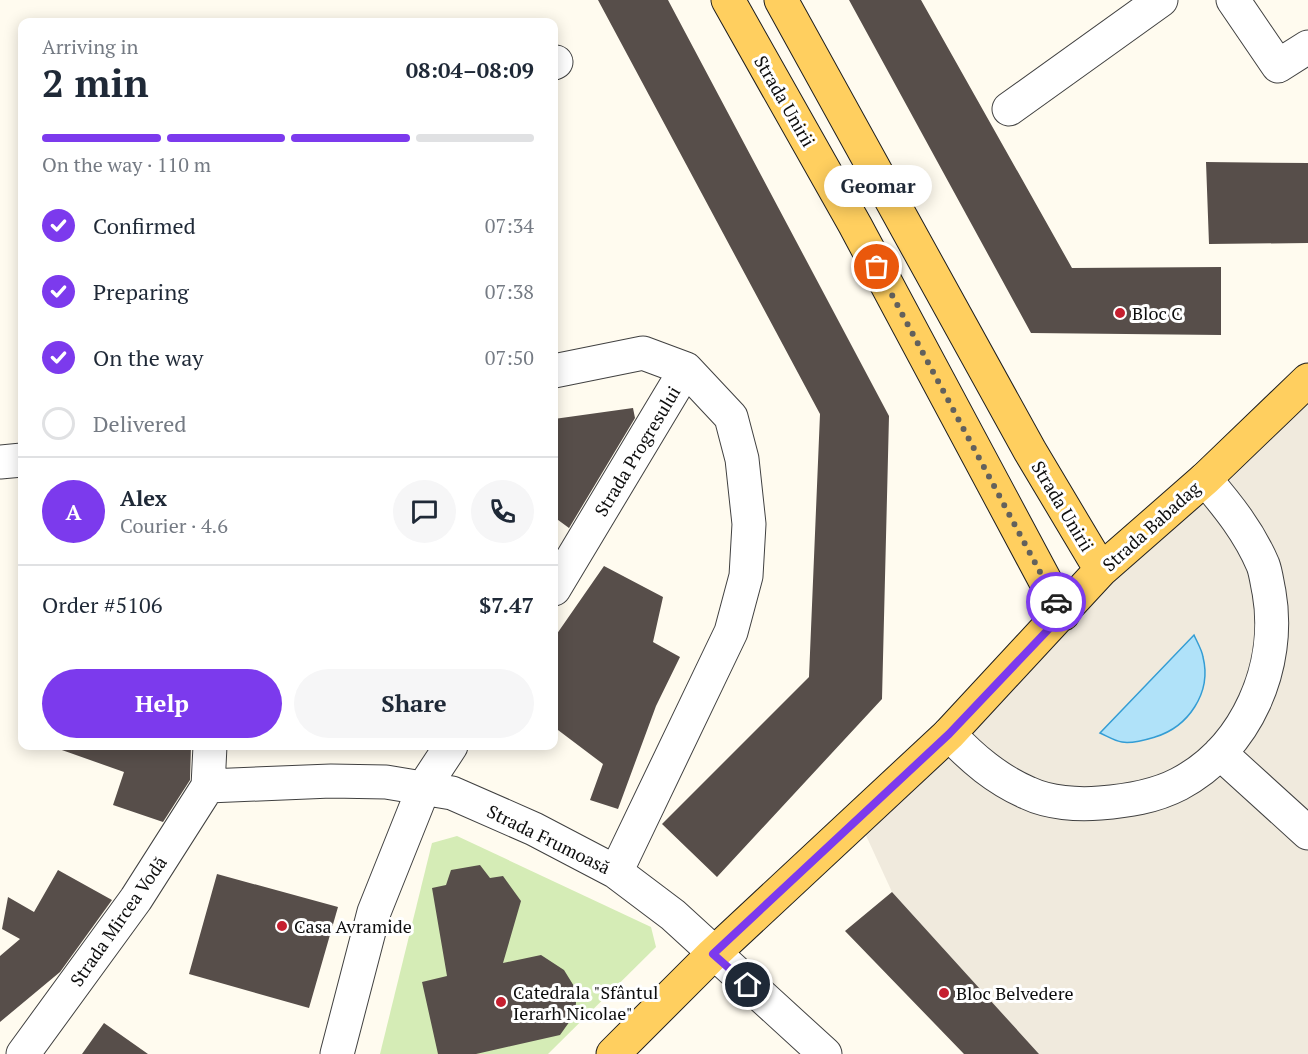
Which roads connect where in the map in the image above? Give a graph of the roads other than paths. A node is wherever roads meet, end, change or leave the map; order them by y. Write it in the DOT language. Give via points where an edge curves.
graph roads {
  1 [pos="728,0"];
  2 [pos="781,0"];
  3 [pos="1161,0"];
  4 [pos="1233,0"];
  5 [pos="1308,47"];
  6 [pos="1009,109"];
  7 [pos="558,369"];
  8 [pos="686,369"];
  9 [pos="1308,380"];
  10 [pos="18,460"];
  11 [pos="0,462"];
  12 [pos="1205,479"];
  13 [pos="1101,570"];
  14 [pos="558,582"];
  15 [pos="1063,614"];
  16 [pos="949,734"];
  17 [pos="210,750"];
  18 [pos="448,750"];
  19 [pos="1220,753"];
  20 [pos="208,786"];
  21 [pos="424,787"];
  22 [pos="1308,833"];
  23 [pos="616,872"];
  24 [pos="713,954"];
  25 [pos="23,1054"];
  26 [pos="337,1054"];
  27 [pos="613,1054"];
  28 [pos="825,1054"];
  1 -- 15 [label="main road, Strada Unirii" via="855,225"];
  2 -- 13 [label="main road, Strada Unirii" via="1030,451"];
  3 -- 6 [label="street"];
  4 -- 5 [label="street" via="1278,66"];
  7 -- 8 [label="street, Strada Progresului" via="643,353"];
  8 -- 14 [label="street, Strada Progresului"];
  8 -- 23 [label="street" via="730,417 742,459 749,524 746,576 731,632"];
  9 -- 12 [label="main road, Strada Babadag"];
  10 -- 11 [label="street"];
  12 -- 13 [label="main road, Strada Babadag"];
  12 -- 19 [label="street" via="1241,522 1264,567 1273,616 1269,666 1262,685 1251,713"];
  13 -- 15 [label="main road, Strada Babadag"];
  15 -- 16 [label="main road, Strada Babadag"];
  16 -- 19 [label="street" via="985,770 1030,794 1080,805 1131,801 1179,784"];
  16 -- 24 [label="main road, Strada Babadag"];
  17 -- 20 [label="street"];
  18 -- 21 [label="street"];
  19 -- 22 [label="street"];
  20 -- 21 [label="street, Strada Frumoasă" via="331,781"];
  20 -- 25 [label="street, Strada Mircea Vodă" via="136,899"];
  21 -- 23 [label="street, Strada Frumoasă" via="452,793 534,829"];
  21 -- 26 [label="street" via="374,912"];
  23 -- 24 [label="street, Strada Frumoasă" via="673,915"];
  24 -- 27 [label="main road, Strada Babadag"];
  24 -- 28 [label="street, Strada Frumoasă"];
}
